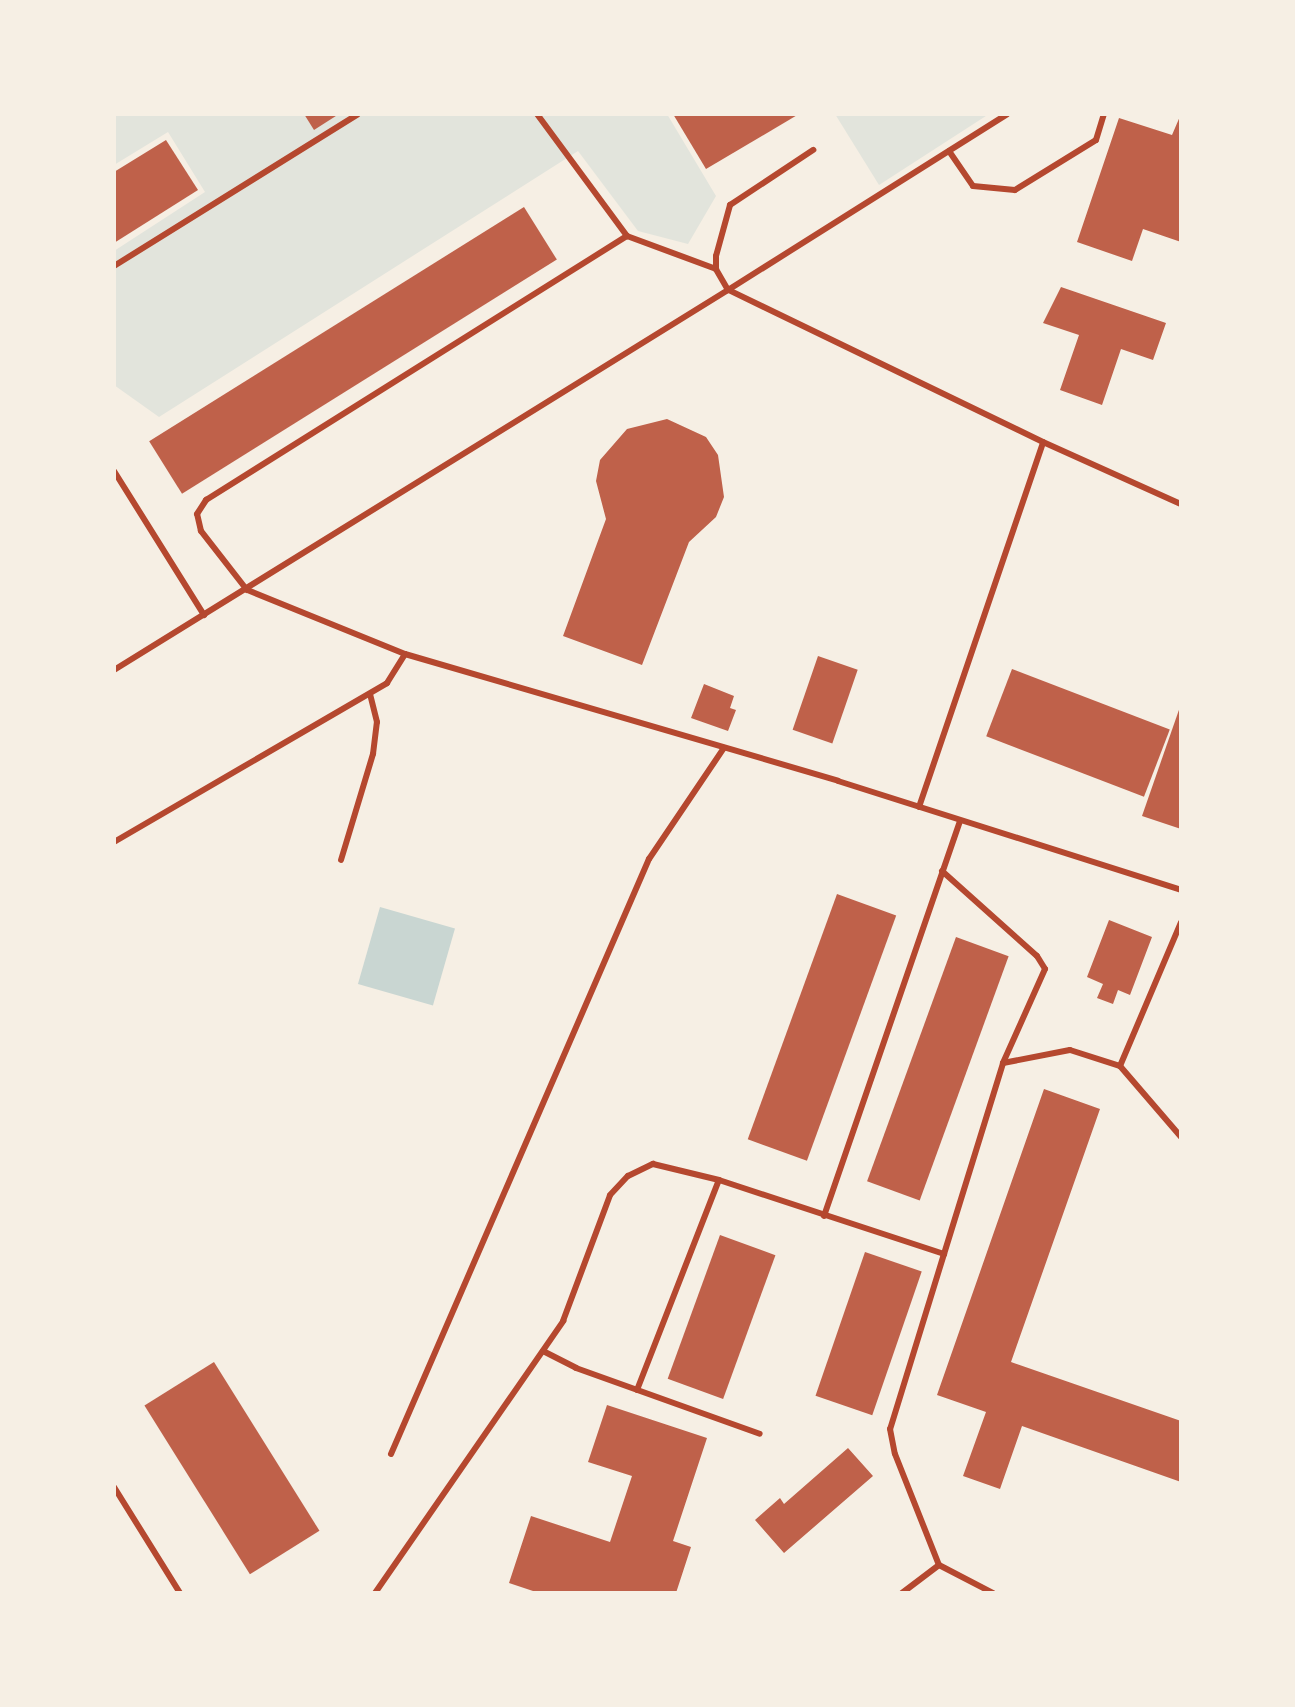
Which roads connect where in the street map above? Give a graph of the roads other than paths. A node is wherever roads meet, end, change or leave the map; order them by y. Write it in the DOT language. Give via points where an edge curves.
graph roads {
  1 [pos="358,114"];
  2 [pos="537,114"];
  3 [pos="1007,114"];
  4 [pos="1104,114"];
  5 [pos="813,150"];
  6 [pos="949,151"];
  7 [pos="627,236"];
  8 [pos="114,266"];
  9 [pos="716,269"];
  10 [pos="728,290"];
  11 [pos="1043,442"];
  12 [pos="114,471"];
  13 [pos="1181,504"];
  14 [pos="247,590"];
  15 [pos="204,615"];
  16 [pos="405,654"];
  17 [pos="114,670"];
  18 [pos="370,694"];
  19 [pos="724,748"];
  20 [pos="919,807"];
  21 [pos="960,822"];
  22 [pos="114,842"];
  23 [pos="341,860"];
  24 [pos="942,871"];
  25 [pos="1181,890"];
  26 [pos="1181,922"];
  27 [pos="1003,1063"];
  28 [pos="1120,1066"];
  29 [pos="1181,1137"];
  30 [pos="719,1180"];
  31 [pos="824,1216"];
  32 [pos="944,1254"];
  33 [pos="543,1351"];
  34 [pos="637,1390"];
  35 [pos="760,1434"];
  36 [pos="391,1454"];
  37 [pos="114,1487"];
  38 [pos="939,1565"];
  39 [pos="180,1593"];
  40 [pos="375,1593"];
  41 [pos="902,1593"];
  42 [pos="993,1593"];
  1 -- 8 [label="lane"];
  2 -- 7 [label="lane"];
  3 -- 6 [label="lane"];
  4 -- 6 [label="lane" via="1096,140 1015,190 973,186"];
  5 -- 9 [label="lane" via="730,205"];
  6 -- 10 [label="lane"];
  7 -- 9 [label="lane"];
  7 -- 14 [label="lane" via="206,500 197,514 201,531"];
  9 -- 10 [label="lane"];
  10 -- 11 [label="lane"];
  10 -- 14 [label="lane"];
  11 -- 13 [label="lane"];
  11 -- 20 [label="lane"];
  12 -- 15 [label="lane"];
  14 -- 15 [label="lane"];
  14 -- 16 [label="lane"];
  15 -- 17 [label="lane"];
  16 -- 18 [label="lane" via="387,683"];
  16 -- 19 [label="lane"];
  18 -- 22 [label="lane"];
  18 -- 23 [label="lane" via="377,722 373,754"];
  19 -- 20 [label="lane"];
  19 -- 36 [label="lane" via="649,859"];
  20 -- 21 [label="lane"];
  21 -- 24 [label="lane"];
  21 -- 25 [label="lane"];
  24 -- 27 [label="lane" via="1045,969"];
  24 -- 31 [label="lane"];
  26 -- 28 [label="lane"];
  27 -- 28 [label="lane" via="1070,1050"];
  27 -- 32 [label="lane"];
  28 -- 29 [label="lane"];
  30 -- 31 [label="lane"];
  30 -- 33 [label="lane" via="653,1164 628,1176 610,1195 563,1321"];
  30 -- 34 [label="lane"];
  31 -- 32 [label="lane"];
  32 -- 38 [label="lane" via="890,1429"];
  33 -- 34 [label="lane"];
  33 -- 40 [label="lane"];
  34 -- 35 [label="lane"];
  37 -- 39 [label="lane"];
  38 -- 41 [label="lane"];
  38 -- 42 [label="lane"];
}
